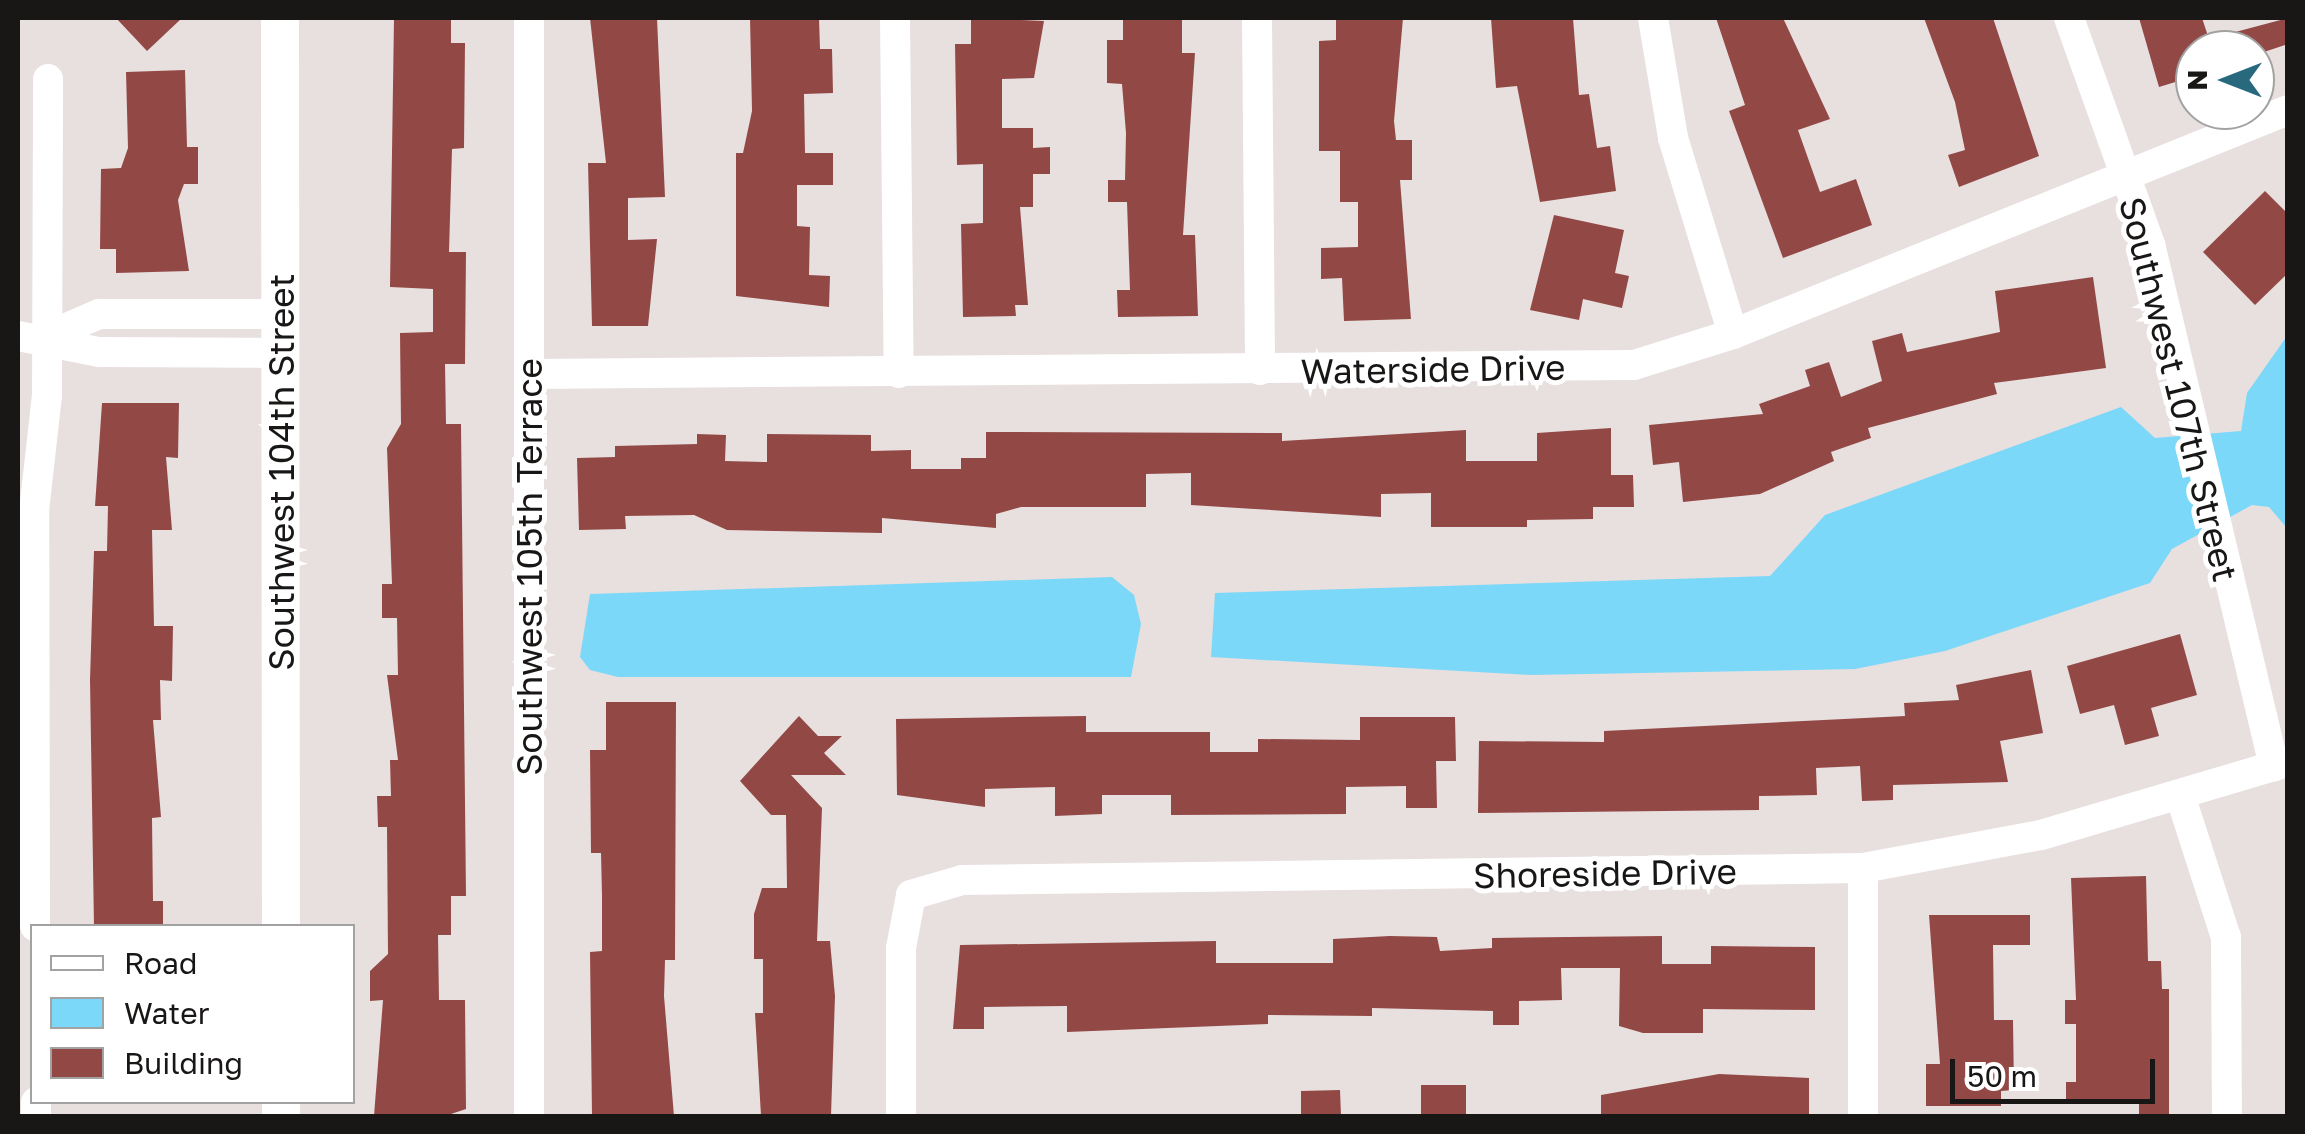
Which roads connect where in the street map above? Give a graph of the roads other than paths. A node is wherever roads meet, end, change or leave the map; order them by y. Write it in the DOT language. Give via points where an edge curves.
graph roads {
  1 [pos="280,18"];
  2 [pos="529,18"];
  3 [pos="895,18"];
  4 [pos="1258,18"];
  5 [pos="1653,18"];
  6 [pos="2069,18"];
  7 [pos="48,79"];
  8 [pos="2288,110"];
  9 [pos="2126,173"];
  10 [pos="281,314"];
  11 [pos="1733,334"];
  12 [pos="32,336"];
  13 [pos="280,353"];
  14 [pos="1260,370"];
  15 [pos="529,374"];
  16 [pos="899,374"];
  17 [pos="2281,764"];
  18 [pos="2180,795"];
  19 [pos="1863,868"];
  20 [pos="35,924"];
  21 [pos="281,924"];
  22 [pos="529,1116"];
  23 [pos="902,1116"];
  24 [pos="1863,1116"];
  25 [pos="2227,1116"];
  1 -- 10 [label="main road, Southwest 104th Street"];
  2 -- 15 [label="street, Southwest 105th Terrace"];
  3 -- 16 [label="street"];
  4 -- 14 [label="street"];
  5 -- 11 [label="street" via="1673,138"];
  6 -- 9 [label="street, Southwest 107th Street"];
  7 -- 12 [label="street"];
  8 -- 9 [label="street, Waterside Drive"];
  9 -- 11 [label="street, Waterside Drive"];
  9 -- 17 [label="street, Southwest 107th Street" via="2228,590"];
  10 -- 12 [label="street" via="99,314"];
  10 -- 13 [label="main road, Southwest 104th Street"];
  11 -- 14 [label="street, Waterside Drive" via="1609,367"];
  12 -- 13 [label="street" via="99,352"];
  12 -- 20 [label="street"];
  13 -- 21 [label="main road, Southwest 104th Street"];
  14 -- 16 [label="street, Waterside Drive"];
  15 -- 16 [label="street, Waterside Drive"];
  15 -- 22 [label="street, Southwest 105th Terrace"];
  17 -- 18 [label="street, Shoreside Drive"];
  18 -- 19 [label="street, Shoreside Drive" via="2041,836"];
  18 -- 25 [label="street" via="2226,937"];
  19 -- 23 [label="street, Shoreside Drive" via="962,880 911,895 901,948"];
  19 -- 24 [label="street"];
}
